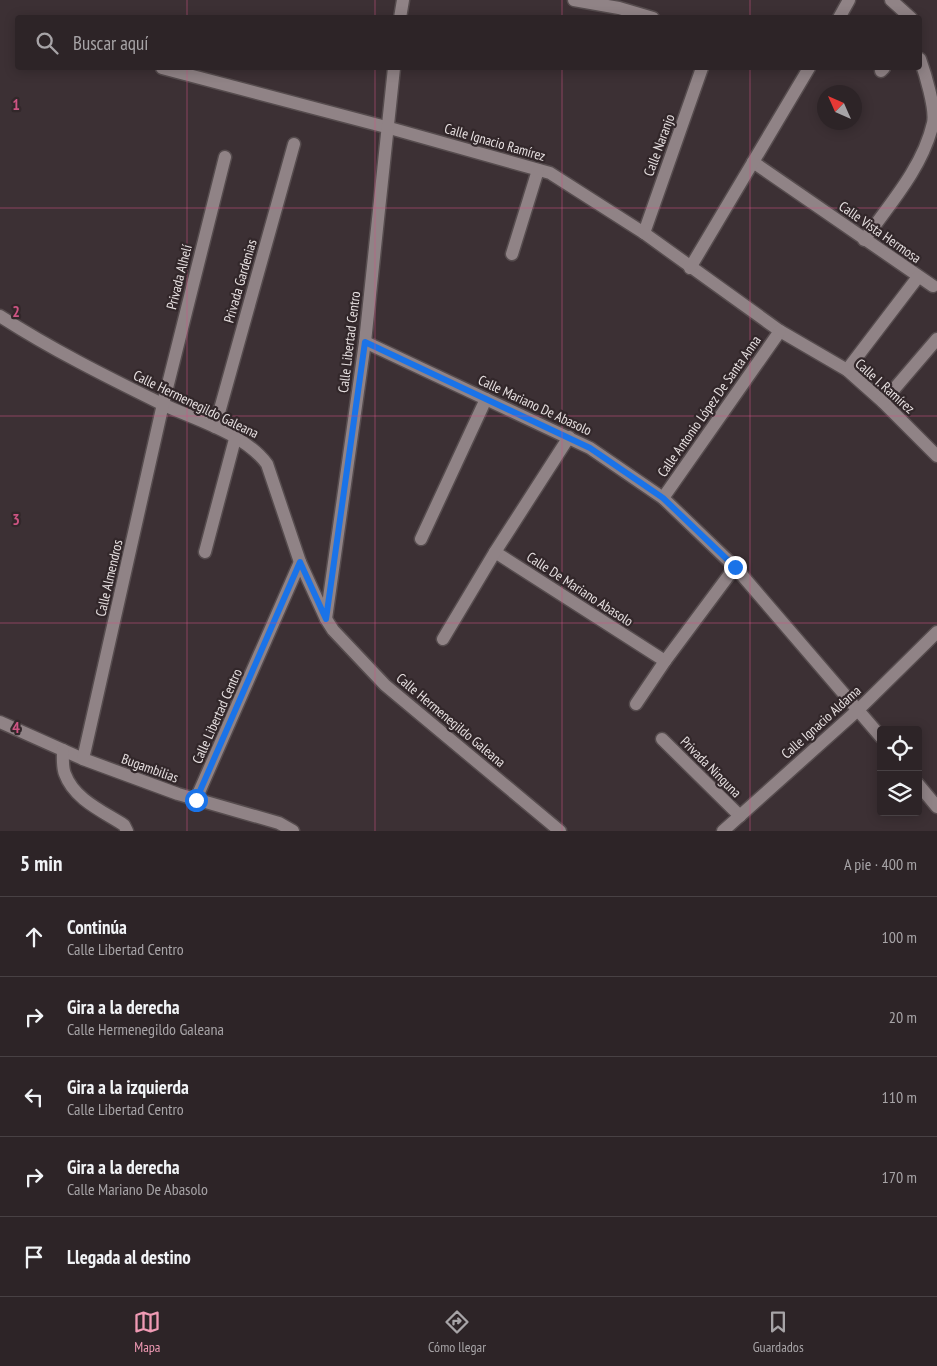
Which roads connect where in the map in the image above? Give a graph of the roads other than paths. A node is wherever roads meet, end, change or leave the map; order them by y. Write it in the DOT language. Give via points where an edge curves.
graph roads {
  1 [pos="403,0"];
  2 [pos="574,0"];
  3 [pos="849,0"];
  4 [pos="891,0"];
  5 [pos="620,4"];
  6 [pos="400,15"];
  7 [pos="646,15"];
  8 [pos="841,15"];
  9 [pos="908,15"];
  10 [pos="922,66"];
  11 [pos="170,70"];
  12 [pos="394,70"];
  13 [pos="701,70"];
  14 [pos="808,70"];
  15 [pos="386,127"];
  16 [pos="294,144"];
  17 [pos="225,157"];
  18 [pos="753,162"];
  19 [pos="538,170"];
  20 [pos="644,233"];
  21 [pos="864,240"];
  22 [pos="512,254"];
  23 [pos="690,268"];
  24 [pos="918,277"];
  25 [pos="933,286"];
  26 [pos="0,316"];
  27 [pos="780,331"];
  28 [pos="937,339"];
  29 [pos="365,342"];
  30 [pos="847,370"];
  31 [pos="486,399"];
  32 [pos="883,402"];
  33 [pos="163,404"];
  34 [pos="215,427"];
  35 [pos="569,437"];
  36 [pos="235,439"];
  37 [pos="937,456"];
  38 [pos="663,498"];
  39 [pos="421,538"];
  40 [pos="205,552"];
  41 [pos="495,552"];
  42 [pos="300,562"];
  43 [pos="735,567"];
  44 [pos="326,619"];
  45 [pos="937,632"];
  46 [pos="443,639"];
  47 [pos="665,661"];
  48 [pos="636,704"];
  49 [pos="859,709"];
  50 [pos="0,722"];
  51 [pos="877,732"];
  52 [pos="662,739"];
  53 [pos="63,750"];
  54 [pos="84,759"];
  55 [pos="922,789"];
  56 [pos="196,800"];
  57 [pos="937,807"];
  58 [pos="740,816"];
  59 [pos="127,831"];
  60 [pos="294,831"];
  61 [pos="560,831"];
  62 [pos="723,831"];
  1 -- 6 [label="street"];
  2 -- 5 [label="street"];
  3 -- 8 [label="street"];
  4 -- 9 [label="street"];
  5 -- 7 [label="street"];
  10 -- 21 [label="street" via="934,122 920,158"];
  11 -- 15 [label="street, Calle Ignacio Ramírez"];
  12 -- 15 [label="street, Calle Libertad Centro"];
  13 -- 20 [label="street, Calle Naranjo"];
  14 -- 18 [label="street"];
  15 -- 19 [label="street, Calle Ignacio Ramírez"];
  15 -- 29 [label="street, Calle Libertad Centro"];
  16 -- 34 [label="street, Privada Gardenias"];
  17 -- 33 [label="street, Privada Alhelí"];
  18 -- 21 [label="street, Calle Vista Hermosa"];
  18 -- 23 [label="street"];
  19 -- 20 [label="street, Calle Ignacio Ramírez" via="550,173"];
  19 -- 22 [label="street"];
  20 -- 23 [label="street, Calle Ignacio Ramírez"];
  21 -- 24 [label="street, Calle Vista Hermosa"];
  23 -- 27 [label="street, Calle Ignacio Ramírez"];
  24 -- 25 [label="street"];
  24 -- 30 [label="street, Calle Vista Hermosa"];
  26 -- 33 [label="street, Calle Hermenegildo Galeana"];
  27 -- 30 [label="street, Calle I. Ramírez"];
  27 -- 38 [label="street, Calle Antonio López De Santa Anna"];
  28 -- 32 [label="street"];
  29 -- 31 [label="street, Calle Mariano De Abasolo"];
  29 -- 44 [label="street, Calle Libertad Centro"];
  30 -- 32 [label="street, Calle I. Ramírez"];
  31 -- 35 [label="street, Calle Mariano De Abasolo"];
  31 -- 39 [label="street"];
  32 -- 37 [label="street, Calle I. Ramírez"];
  33 -- 34 [label="street, Calle Hermenegildo Galeana"];
  33 -- 54 [label="street, Calle Almendros"];
  34 -- 36 [label="street, Calle Hermenegildo Galeana"];
  35 -- 38 [label="street, Calle Mariano De Abasolo"];
  35 -- 41 [label="street"];
  36 -- 40 [label="street"];
  36 -- 42 [label="street, Calle Hermenegildo Galeana" via="258,451 267,464"];
  38 -- 43 [label="street, Calle Mariano De Abasolo"];
  41 -- 46 [label="street"];
  41 -- 47 [label="street, Calle De Mariano Abasolo"];
  42 -- 44 [label="street, Calle Hermenegildo Galeana"];
  42 -- 56 [label="street, Calle Libertad Centro"];
  43 -- 47 [label="street"];
  43 -- 49 [label="street, Calle Mariano De Abasolo"];
  44 -- 61 [label="street, Calle Hermenegildo Galeana" via="385,685"];
  45 -- 49 [label="street, Calle Ignacio Aldama"];
  47 -- 48 [label="street"];
  49 -- 51 [label="street, Calle Mariano De Abasolo"];
  49 -- 58 [label="street, Calle Ignacio Aldama"];
  50 -- 53 [label="street, Bugambilias"];
  52 -- 58 [label="street, Privada Ninguna"];
  53 -- 54 [label="street, Bugambilias"];
  53 -- 59 [label="street" via="64,772 72,786 84,800 124,825"];
  54 -- 56 [label="street, Bugambilias"];
  55 -- 57 [label="street"];
  56 -- 60 [label="street, Bugambilias" via="279,823"];
  58 -- 62 [label="street, Calle Ignacio Aldama"];
}
